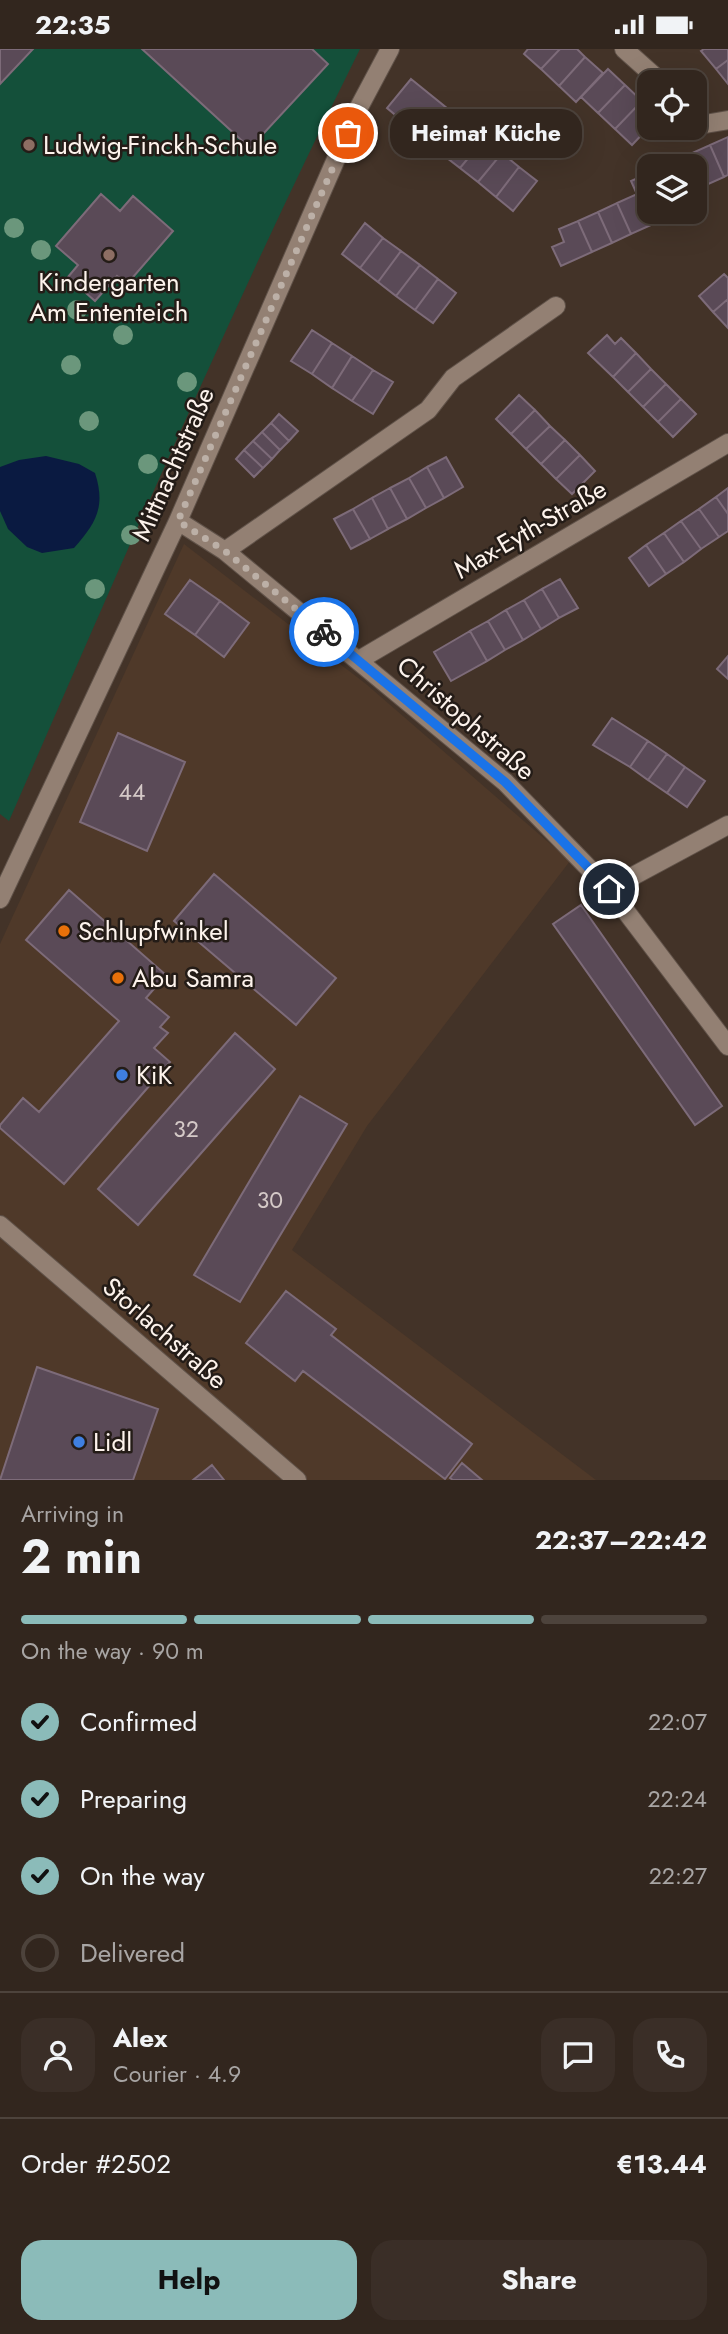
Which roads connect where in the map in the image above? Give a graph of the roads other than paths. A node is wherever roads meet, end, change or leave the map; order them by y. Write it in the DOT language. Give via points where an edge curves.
graph roads {
  1 [pos="390,49"];
  2 [pos="624,49"];
  3 [pos="648,70"];
  4 [pos="728,120"];
  5 [pos="707,124"];
  6 [pos="556,306"];
  7 [pos="728,443"];
  8 [pos="178,521"];
  9 [pos="225,551"];
  10 [pos="359,660"];
  11 [pos="728,825"];
  12 [pos="609,889"];
  13 [pos="0,899"];
  14 [pos="728,1046"];
  15 [pos="0,1225"];
  16 [pos="297,1480"];
  1 -- 8 [label="street, Mittnachtstraße" via="357,111"];
  2 -- 3 [label="street"];
  4 -- 5 [label="street"];
  6 -- 9 [label="street" via="453,378 428,410"];
  7 -- 10 [label="street, Max-Eyth-Straße"];
  8 -- 9 [label="street, Christophstraße"];
  8 -- 13 [label="street, Mittnachtstraße"];
  9 -- 10 [label="street, Christophstraße"];
  10 -- 12 [label="street, Christophstraße" via="505,782"];
  11 -- 12 [label="street"];
  12 -- 14 [label="street, Christophstraße"];
  15 -- 16 [label="street, Storlachstraße"];
}
